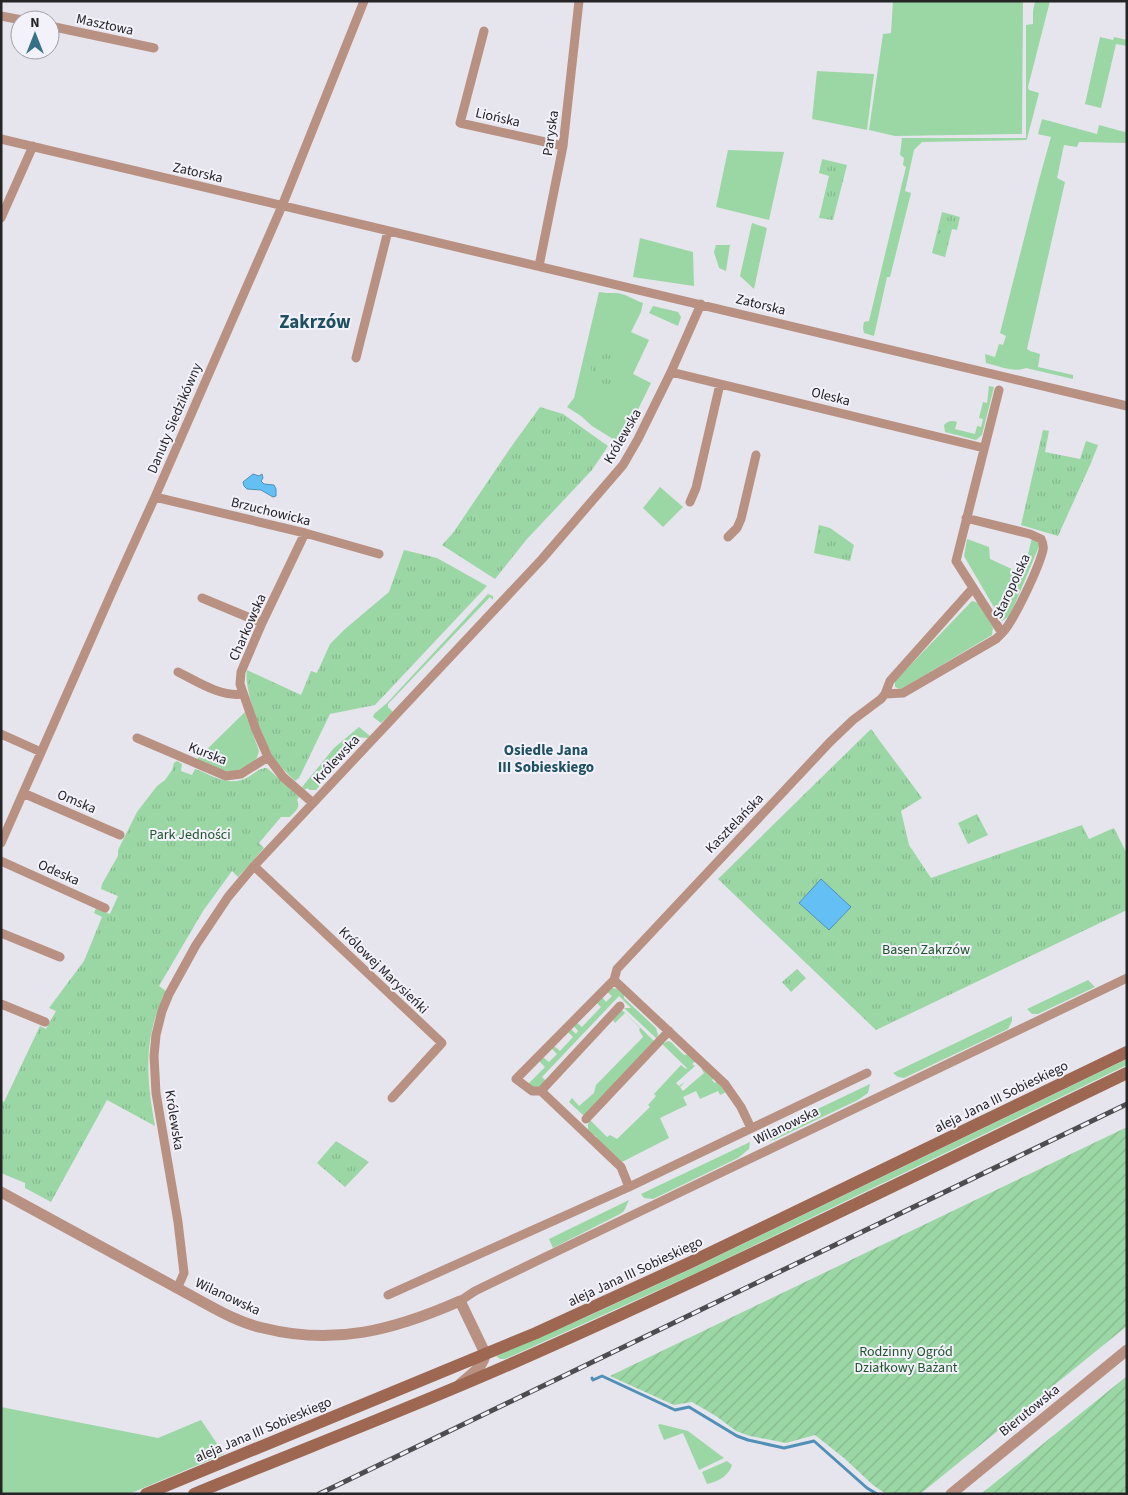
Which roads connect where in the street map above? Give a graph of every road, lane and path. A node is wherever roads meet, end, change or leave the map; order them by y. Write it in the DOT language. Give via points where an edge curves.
graph roads {
  1 [pos="364,1"];
  2 [pos="578,1"];
  3 [pos="60,28"];
  4 [pos="484,31"];
  5 [pos="154,48"];
  6 [pos="1,139"];
  7 [pos="33,146"];
  8 [pos="563,146"];
  9 [pos="282,206"];
  10 [pos="1,218"];
  11 [pos="388,231"];
  12 [pos="539,266"];
  13 [pos="701,304"];
  14 [pos="356,358"];
  15 [pos="671,372"];
  16 [pos="720,384"];
  17 [pos="999,390"];
  18 [pos="1127,406"];
  19 [pos="984,448"];
  20 [pos="756,455"];
  21 [pos="155,497"];
  22 [pos="690,502"];
  23 [pos="966,518"];
  24 [pos="305,534"];
  25 [pos="728,537"];
  26 [pos="379,554"];
  27 [pos="973,588"];
  28 [pos="202,598"];
  29 [pos="262,623"];
  30 [pos="1002,633"];
  31 [pos="178,672"];
  32 [pos="243,694"];
  33 [pos="885,694"];
  34 [pos="1,734"];
  35 [pos="137,738"];
  36 [pos="41,752"];
  37 [pos="268,758"];
  38 [pos="23,793"];
  39 [pos="313,803"];
  40 [pos="120,835"];
  41 [pos="1,843"];
  42 [pos="1,861"];
  43 [pos="254,866"];
  44 [pos="106,908"];
  45 [pos="1,933"];
  46 [pos="60,957"];
  47 [pos="1127,978"];
  48 [pos="614,980"];
  49 [pos="1,1004"];
  50 [pos="620,1006"];
  51 [pos="45,1022"];
  52 [pos="669,1031"];
  53 [pos="1127,1052"];
  54 [pos="867,1073"];
  55 [pos="1127,1073"];
  56 [pos="541,1091"];
  57 [pos="392,1098"];
  58 [pos="586,1119"];
  59 [pos="751,1128"];
  60 [pos="629,1187"];
  61 [pos="1,1192"];
  62 [pos="177,1289"];
  63 [pos="388,1295"];
  64 [pos="460,1301"];
  65 [pos="1127,1350"];
  66 [pos="485,1354"];
  67 [pos="456,1386"];
  68 [pos="146,1494"];
  69 [pos="194,1494"];
  70 [pos="951,1494"];
  1 -- 9 [label="street, Danuty Siedzikówny"];
  2 -- 8 [label="street, Paryska"];
  3 -- 5 [label="street, Masztowa"];
  4 -- 8 [label="street, Liońska" via="460,123"];
  6 -- 7 [label="street, Zatorska"];
  7 -- 9 [label="street, Zatorska"];
  7 -- 10 [label="street"];
  8 -- 12 [label="street, Paryska"];
  9 -- 11 [label="street, Zatorska"];
  9 -- 21 [label="street, Danuty Siedzikówny"];
  11 -- 12 [label="street, Zatorska"];
  11 -- 14 [label="street"];
  12 -- 13 [label="street, Zatorska"];
  13 -- 15 [label="street, Królewska"];
  13 -- 18 [label="street, Zatorska"];
  15 -- 16 [label="street, Oleska"];
  15 -- 39 [label="street, Królewska" via="623,465 542,559"];
  16 -- 19 [label="street, Oleska"];
  16 -- 22 [label="street"];
  17 -- 19 [label="street"];
  19 -- 23 [label="street"];
  20 -- 25 [label="street" via="741,519"];
  21 -- 24 [label="street, Brzuchowicka"];
  21 -- 36 [label="street, Danuty Siedzikówny"];
  23 -- 27 [label="street" via="956,561"];
  23 -- 30 [label="street, Staropolska" via="1030,534 1041,539 1043,544 1043,551 1014,617"];
  24 -- 26 [label="street, Brzuchowicka"];
  24 -- 29 [label="street, Charkowska"];
  27 -- 30 [label="street"];
  27 -- 33 [label="street, Kasztelańska" via="890,681"];
  28 -- 29 [label="street"];
  29 -- 32 [label="street, Charkowska" via="241,672"];
  30 -- 33 [label="street" via="903,693"];
  31 -- 32 [label="street" via="221,693"];
  32 -- 37 [label="street, Charkowska"];
  33 -- 48 [label="street, Kasztelańska" via="830,742 617,969"];
  34 -- 36 [label="street"];
  35 -- 37 [label="street, Kurska" via="226,776 241,774"];
  36 -- 38 [label="street, Danuty Siedzikówny"];
  37 -- 39 [label="street, Charkowska" via="283,777"];
  38 -- 40 [label="street, Omska"];
  38 -- 41 [label="street, Danuty Siedzikówny"];
  39 -- 43 [label="street, Królewska"];
  42 -- 44 [label="street, Odeska"];
  43 -- 57 [label="street, Królowej Marysieńki" via="442,1043"];
  43 -- 62 [label="street, Królewska" via="228,897 196,945 169,994 156,1036 156,1093 184,1273"];
  45 -- 46 [label="street"];
  47 -- 64 [label="street, Wilanowska"];
  48 -- 52 [label="street"];
  48 -- 56 [label="street, Kasztelańska" via="516,1079 532,1091"];
  49 -- 51 [label="street"];
  50 -- 56 [label="street"];
  52 -- 58 [label="street"];
  52 -- 59 [label="street" via="725,1084"];
  53 -- 66 [label="main road, aleja Jana III Sobieskiego" via="689,1263"];
  54 -- 59 [label="street"];
  55 -- 67 [label="main road" via="696,1280 531,1356"];
  56 -- 60 [label="street" via="621,1167"];
  59 -- 60 [label="street"];
  60 -- 63 [label="street"];
  61 -- 62 [label="street, Wilanowska"];
  62 -- 64 [label="street, Wilanowska" via="227,1315 261,1328 316,1336 365,1333 387,1328"];
  64 -- 66 [label="street"];
  65 -- 70 [label="street, Bierutowska"];
  66 -- 67 [label="street" via="481,1365"];
  66 -- 68 [label="main road, aleja Jana III Sobieskiego"];
  67 -- 69 [label="main road"];
}
